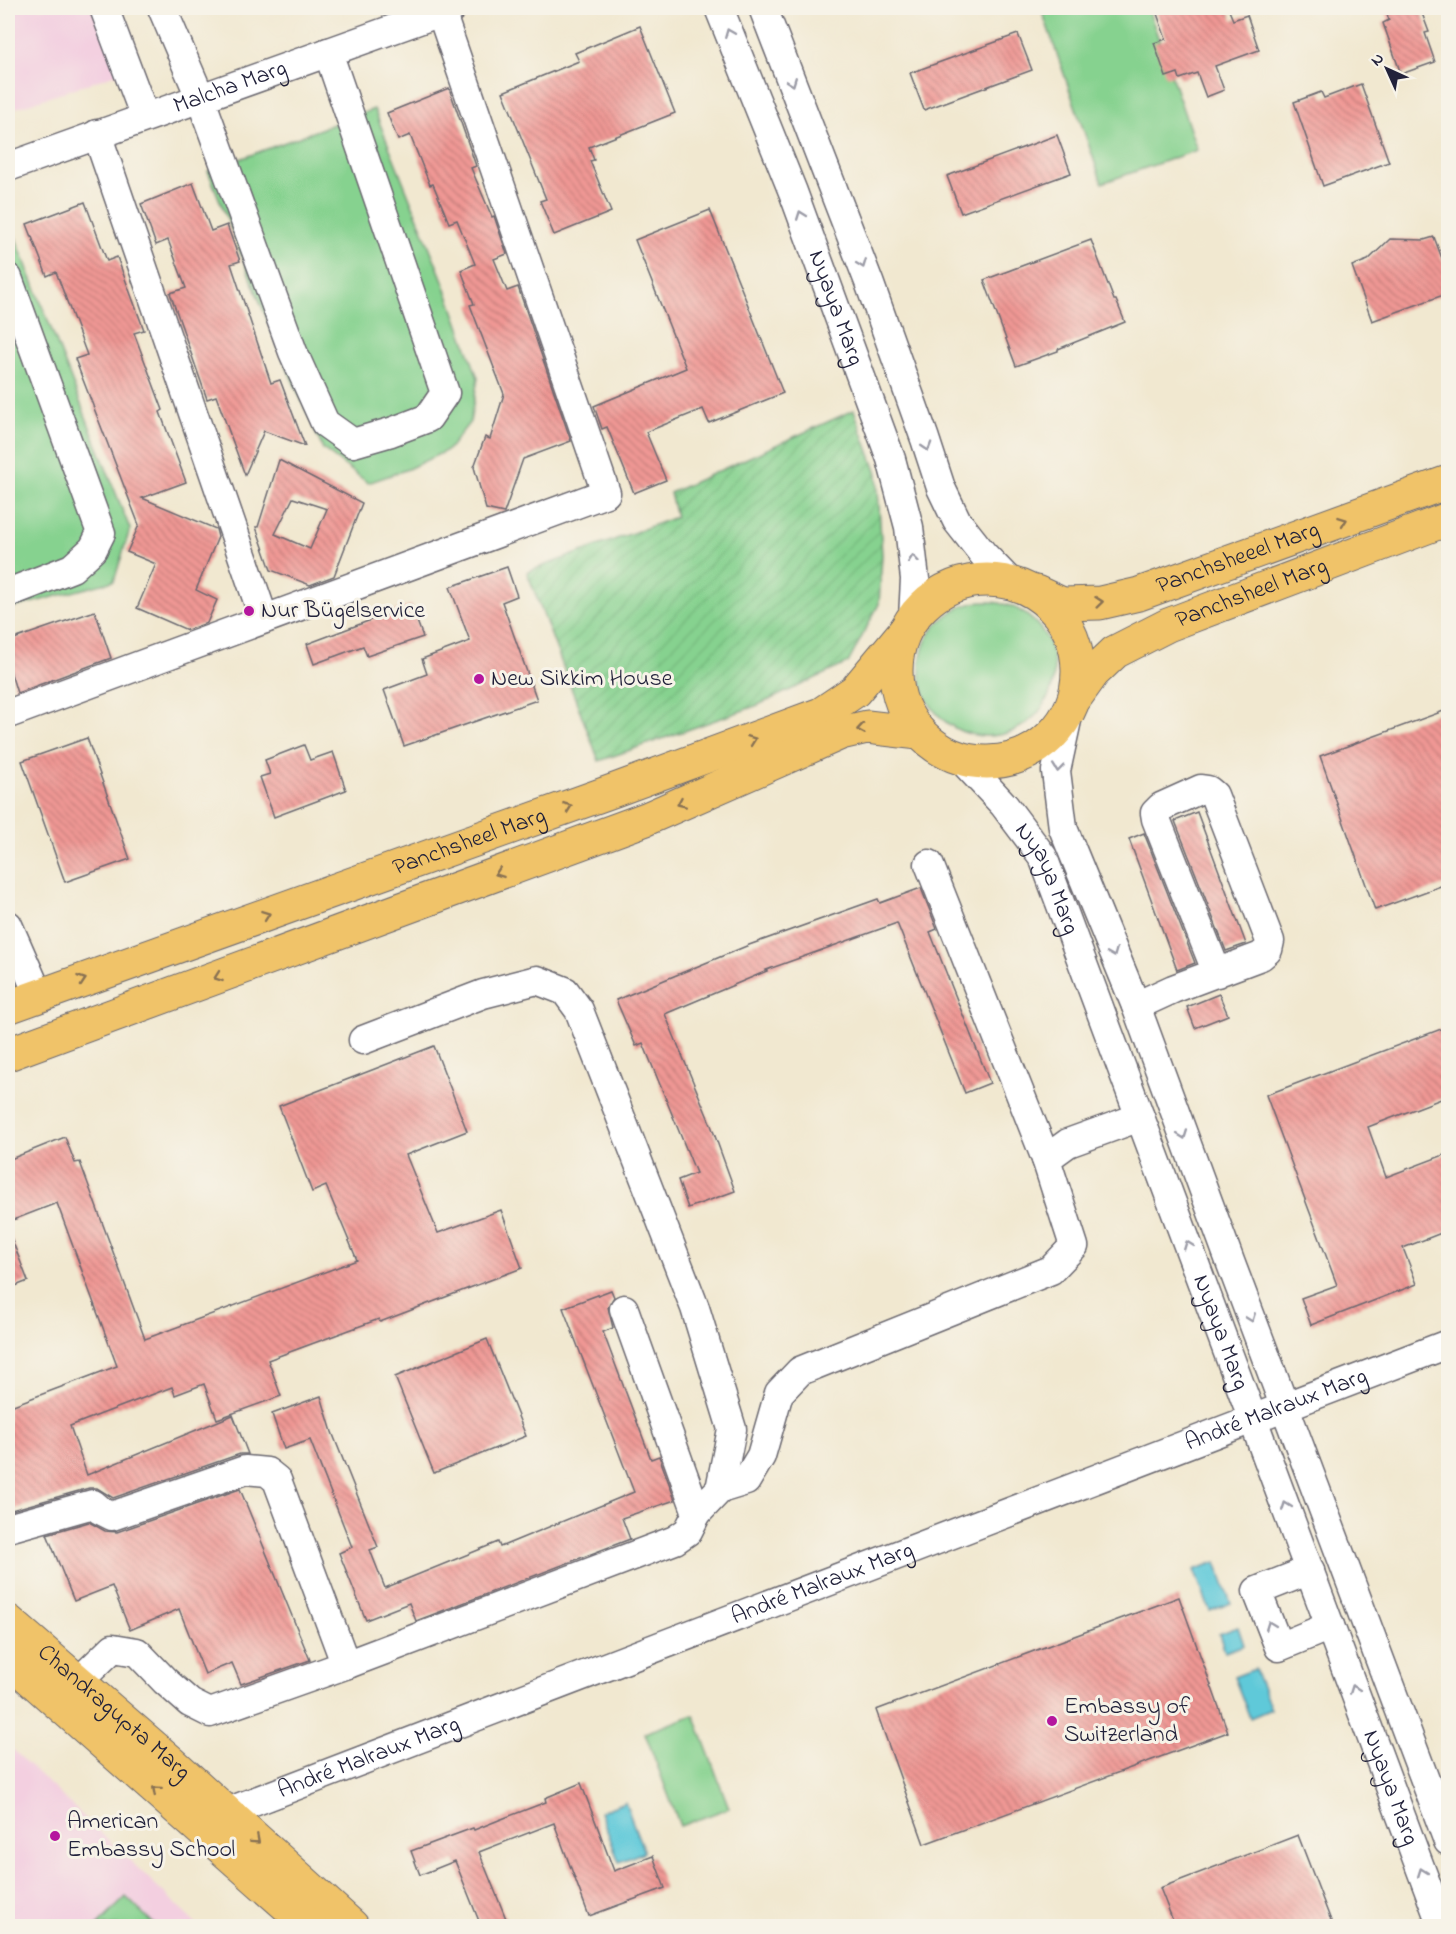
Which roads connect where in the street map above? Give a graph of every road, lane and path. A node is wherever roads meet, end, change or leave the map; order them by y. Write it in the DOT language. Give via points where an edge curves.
graph roads {
  1 [pos="104,8"];
  2 [pos="162,8"];
  3 [pos="719,8"];
  4 [pos="763,8"];
  5 [pos="446,10"];
  6 [pos="328,52"];
  7 [pos="200,97"];
  8 [pos="145,117"];
  9 [pos="98,134"];
  10 [pos="8,167"];
  11 [pos="8,278"];
  12 [pos="1449,482"];
  13 [pos="1449,519"];
  14 [pos="1017,585"];
  15 [pos="8,593"];
  16 [pos="264,620"];
  17 [pos="908,625"];
  18 [pos="1072,704"];
  19 [pos="8,714"];
  20 [pos="919,733"];
  21 [pos="962,760"];
  22 [pos="928,864"];
  23 [pos="8,925"];
  24 [pos="1217,973"];
  25 [pos="39,996"];
  26 [pos="1136,1006"];
  27 [pos="8,1007"];
  28 [pos="363,1040"];
  29 [pos="8,1054"];
  30 [pos="1140,1118"];
  31 [pos="1046,1159"];
  32 [pos="624,1309"];
  33 [pos="1449,1344"];
  34 [pos="1286,1407"];
  35 [pos="1253,1419"];
  36 [pos="720,1490"];
  37 [pos="697,1513"];
  38 [pos="8,1528"];
  39 [pos="1310,1570"];
  40 [pos="8,1621"];
  41 [pos="1330,1626"];
  42 [pos="8,1659"];
  43 [pos="348,1664"];
  44 [pos="78,1682"];
  45 [pos="210,1818"];
  46 [pos="1449,1841"];
  47 [pos="310,1926"];
  48 [pos="352,1926"];
  49 [pos="1442,1926"];
  1 -- 8 [label="street"];
  2 -- 7 [label="street"];
  17 -- 3 [label="street, Nyaya Marg, one-way" via="915,579 909,527 891,459 793,192"];
  4 -- 14 [label="street, Nyaya Marg, one-way" via="869,282 940,488 957,521 983,554"];
  5 -- 6 [label="street, Malcha Marg"];
  5 -- 16 [label="street" via="606,493"];
  6 -- 7 [label="street, Malcha Marg"];
  6 -- 7 [label="street" via="445,393 428,418 391,432 353,442 325,423 293,352"];
  7 -- 8 [label="street, Malcha Marg"];
  8 -- 9 [label="street, Malcha Marg"];
  9 -- 10 [label="street, Malcha Marg"];
  9 -- 16 [label="street"];
  11 -- 15 [label="street" via="101,532 93,549 72,568"];
  14 -- 12 [label="main road, Panchsheeel Marg, one-way" via="1062,604 1100,603 1139,594"];
  13 -- 18 [label="main road, Panchsheel Marg" via="1167,625 1115,652"];
  14 -- 17 [label="main road" via="983,579 956,585 932,598"];
  14 -- 18 [label="main road" via="1046,601 1064,620 1075,645 1079,671"];
  16 -- 19 [label="street"];
  17 -- 20 [label="main road" via="895,667 900,703"];
  25 -- 17 [label="main road, Panchsheel Marg, one-way" via="821,714 855,691"];
  18 -- 21 [label="main road" via="1051,737 1024,755 994,763"];
  18 -- 26 [label="street, Nyaya Marg, one-way" via="1056,771 1063,828"];
  20 -- 21 [label="main road"];
  20 -- 29 [label="main road, Panchsheel Marg, one-way" via="867,727 841,733 646,819"];
  21 -- 30 [label="street, Nyaya Marg" via="1004,805 1043,857"];
  22 -- 31 [label="street"];
  23 -- 25 [label="street"];
  24 -- 24 [label="street" via="1261,956 1270,941 1214,795 1201,789 1161,807 1155,819"];
  24 -- 26 [label="street"];
  25 -- 27 [label="main road, Panchsheel Marg"];
  26 -- 34 [label="street, Nyaya Marg, one-way"];
  28 -- 36 [label="street" via="483,994 537,980 565,991 579,1010 695,1308 732,1429"];
  30 -- 31 [label="street" via="1068,1143"];
  35 -- 30 [label="street, Nyaya Marg, one-way"];
  31 -- 36 [label="street" via="1074,1246 1051,1270 800,1371 779,1393 761,1456 746,1480"];
  32 -- 37 [label="street"];
  33 -- 34 [label="street, André Malraux Marg"];
  34 -- 35 [label="street, André Malraux Marg"];
  34 -- 46 [label="street, Nyaya Marg"];
  39 -- 35 [label="street, Nyaya Marg, one-way"];
  35 -- 45 [label="street, André Malraux Marg"];
  36 -- 37 [label="street"];
  37 -- 43 [label="street" via="688,1531 675,1540"];
  38 -- 43 [label="street" via="93,1504 112,1516 245,1470 267,1472 277,1480"];
  39 -- 41 [label="street, Nyaya Marg"];
  41 -- 39 [label="street, one-way" via="1278,1647 1257,1592"];
  40 -- 44 [label="main road, Chandragupta Marg"];
  49 -- 41 [label="street, Nyaya Marg, one-way"];
  45 -- 42 [label="main road, Chandragupta Marg, one-way"];
  43 -- 44 [label="street" via="210,1713 190,1703 137,1652 113,1648"];
  44 -- 45 [label="main road, Chandragupta Marg" via="170,1761"];
  45 -- 47 [label="main road, Chandragupta Marg"];
  45 -- 48 [label="main road, Chandragupta Marg, one-way"];
}
